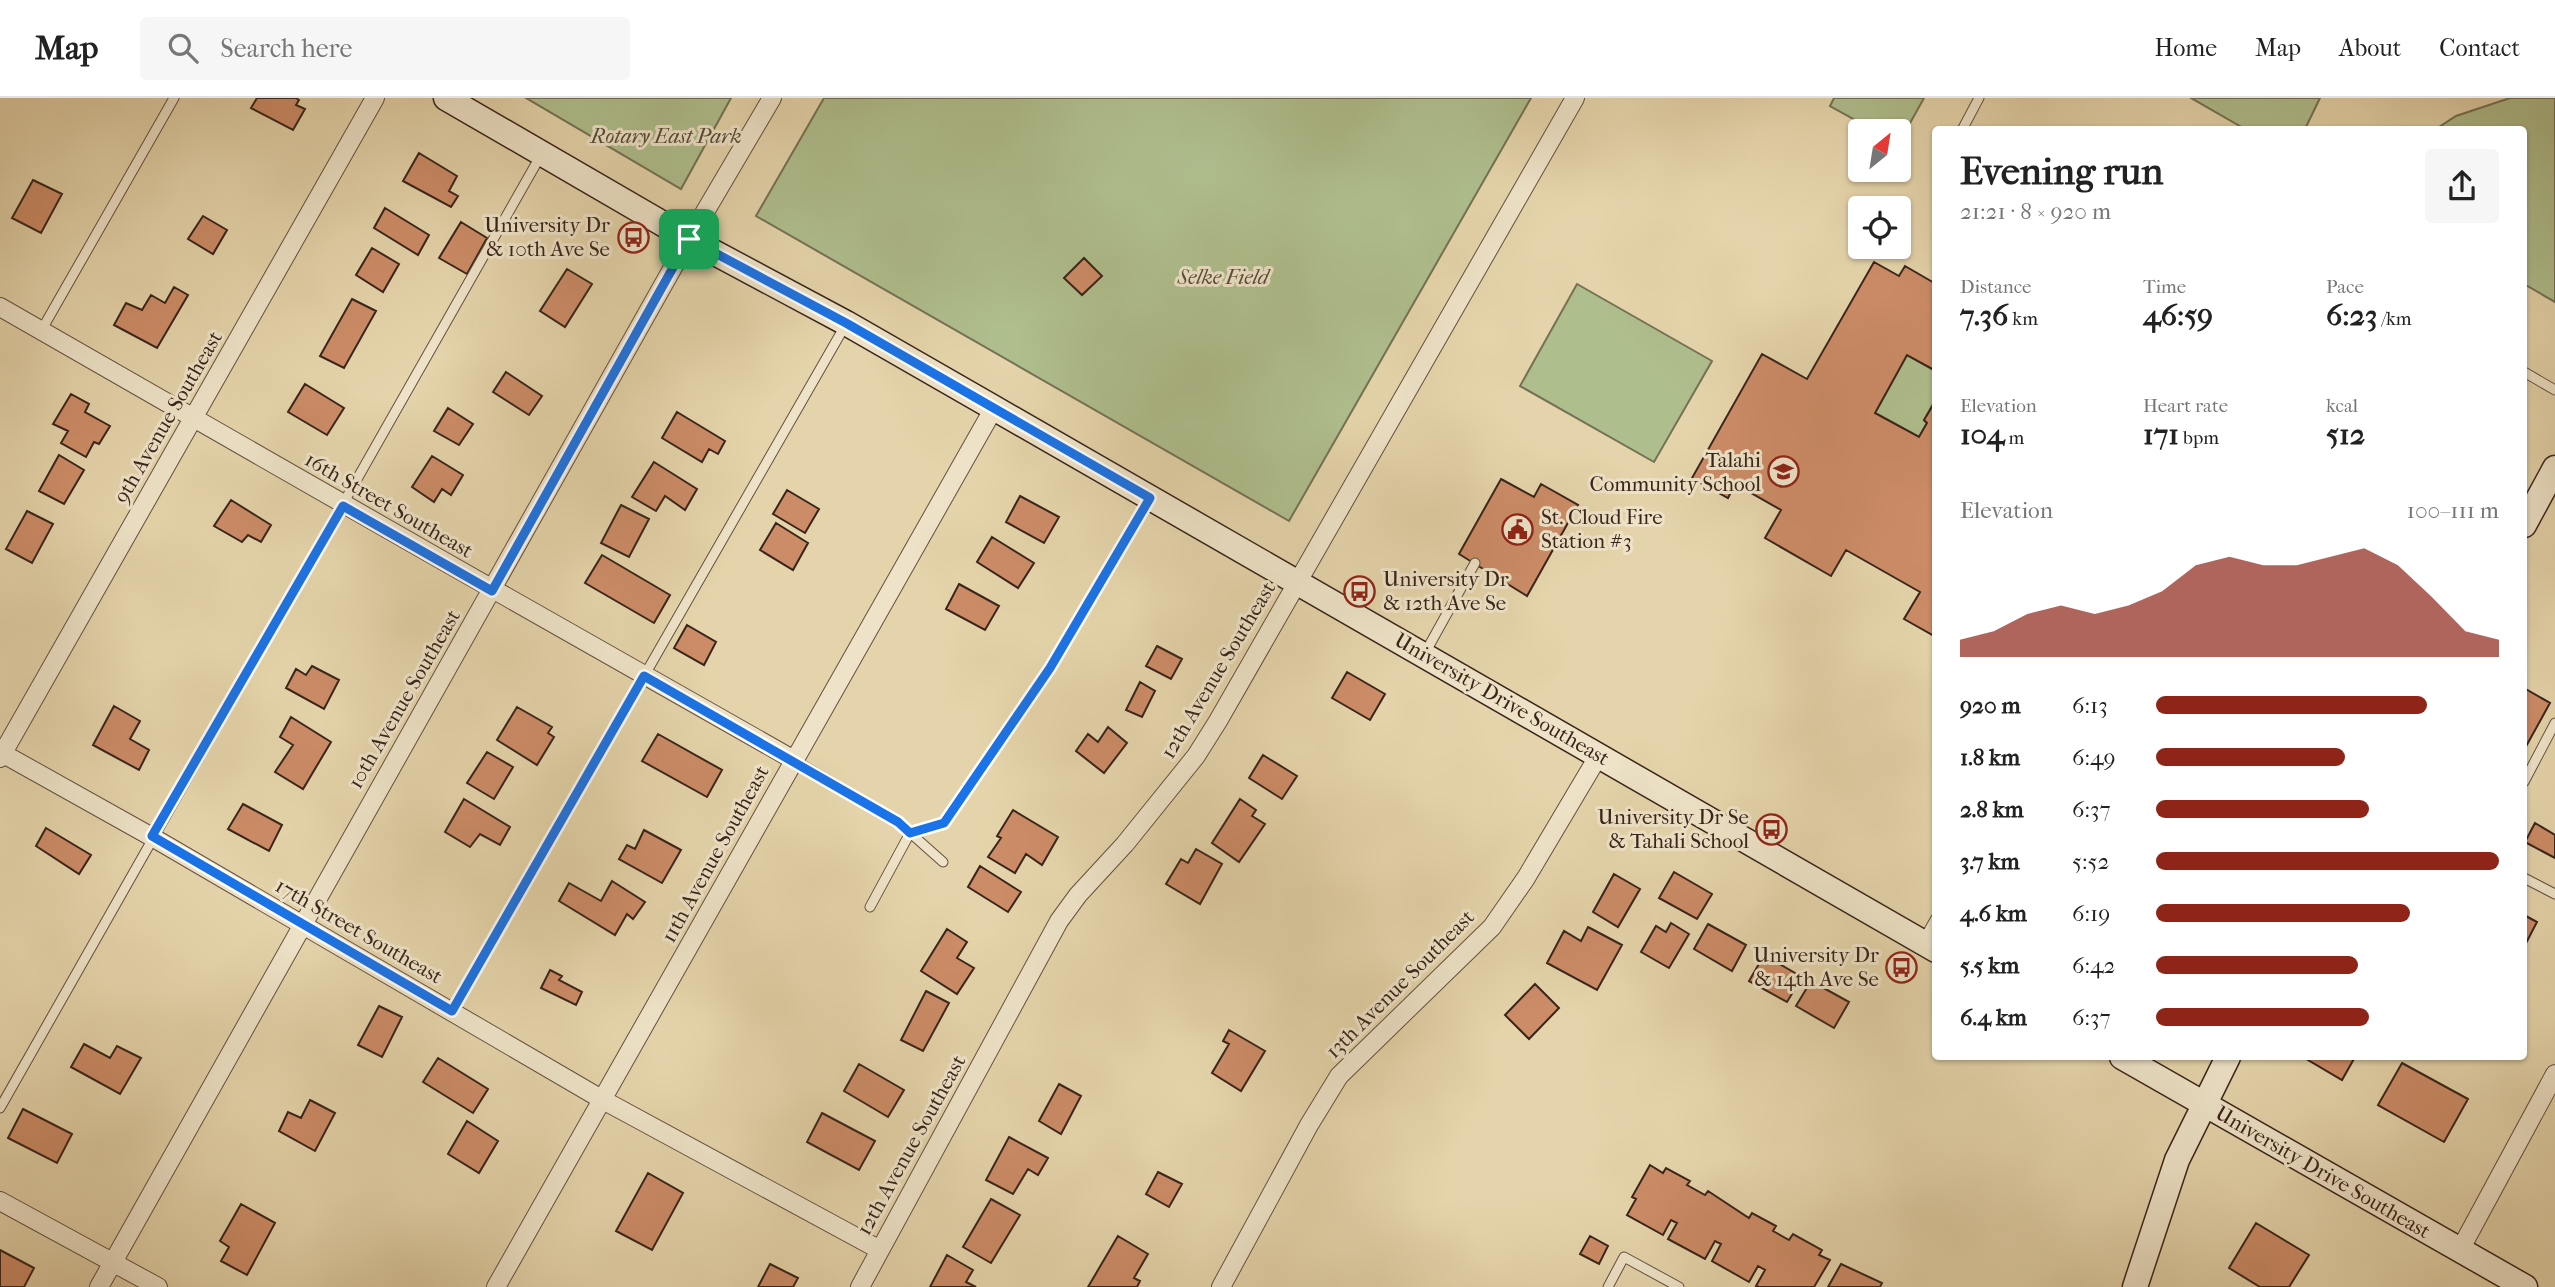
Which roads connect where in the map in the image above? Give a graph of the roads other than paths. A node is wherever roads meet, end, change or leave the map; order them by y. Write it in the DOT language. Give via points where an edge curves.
graph roads {
  1 [pos="174,98"];
  2 [pos="374,98"];
  3 [pos="446,98"];
  4 [pos="772,98"];
  5 [pos="1575,98"];
  6 [pos="1979,98"];
  7 [pos="1964,126"];
  8 [pos="542,153"];
  9 [pos="689,239"];
  10 [pos="0,307"];
  11 [pos="846,323"];
  12 [pos="41,331"];
  13 [pos="2527,374"];
  14 [pos="2555,390"];
  15 [pos="993,408"];
  16 [pos="194,416"];
  17 [pos="2555,468"];
  18 [pos="1150,498"];
  19 [pos="343,506"];
  20 [pos="2527,519"];
  21 [pos="1475,563"];
  22 [pos="1297,582"];
  23 [pos="492,591"];
  24 [pos="1424,655"];
  25 [pos="644,676"];
  26 [pos="2555,723"];
  27 [pos="1,754"];
  28 [pos="1599,755"];
  29 [pos="794,760"];
  30 [pos="2527,776"];
  31 [pos="910,833"];
  32 [pos="152,836"];
  33 [pos="943,862"];
  34 [pos="2527,879"];
  35 [pos="2555,894"];
  36 [pos="870,908"];
  37 [pos="303,924"];
  38 [pos="1929,946"];
  39 [pos="452,1011"];
  40 [pos="2127,1060"];
  41 [pos="2226,1060"];
  42 [pos="2555,1074"];
  43 [pos="603,1100"];
  44 [pos="2203,1103"];
  45 [pos="0,1108"];
  46 [pos="0,1201"];
  47 [pos="880,1250"];
  48 [pos="2460,1250"];
  49 [pos="112,1263"];
  50 [pos="99,1287"];
  51 [pos="158,1287"];
  52 [pos="496,1287"];
  53 [pos="860,1287"];
  54 [pos="1221,1287"];
  55 [pos="1608,1287"];
  56 [pos="1679,1287"];
  57 [pos="2135,1287"];
  58 [pos="2525,1287"];
  1 -- 12 [label="lane"];
  2 -- 16 [label="street, 9th Avenue Southeast"];
  3 -- 8 [label="street, University Drive Southeast"];
  4 -- 9 [label="street, 10th Avenue Southeast"];
  5 -- 22 [label="street, 12th Avenue Southeast"];
  6 -- 7 [label="lane"];
  8 -- 9 [label="street, University Drive Southeast"];
  8 -- 19 [label="lane"];
  9 -- 11 [label="street, University Drive Southeast"];
  9 -- 23 [label="street, 10th Avenue Southeast"];
  10 -- 12 [label="street, 16th Street Southeast"];
  11 -- 15 [label="street, University Drive Southeast"];
  11 -- 25 [label="lane"];
  12 -- 16 [label="street, 16th Street Southeast"];
  13 -- 14 [label="lane"];
  15 -- 18 [label="street, University Drive Southeast"];
  15 -- 29 [label="street, 11th Avenue Southeast"];
  16 -- 19 [label="street, 16th Street Southeast"];
  16 -- 27 [label="street, 9th Avenue Southeast"];
  17 -- 20 [label="street"];
  18 -- 22 [label="street, University Drive Southeast"];
  18 -- 31 [label="lane" via="1050,668 944,823"];
  19 -- 23 [label="street, 16th Street Southeast"];
  19 -- 32 [label="lane"];
  21 -- 24 [label="lane"];
  22 -- 24 [label="street, University Drive Southeast"];
  22 -- 47 [label="street, 12th Avenue Southeast" via="1196,756 1059,921"];
  23 -- 25 [label="street, 16th Street Southeast"];
  23 -- 37 [label="street, 10th Avenue Southeast"];
  24 -- 28 [label="street, University Drive Southeast"];
  25 -- 29 [label="street, 16th Street Southeast"];
  25 -- 39 [label="lane"];
  26 -- 30 [label="lane"];
  27 -- 32 [label="street, 17th Street Southeast"];
  28 -- 38 [label="street, University Drive Southeast"];
  28 -- 54 [label="street, 13th Avenue Southeast" via="1492,927 1339,1076"];
  29 -- 31 [label="lane"];
  29 -- 43 [label="street, 11th Avenue Southeast"];
  31 -- 33 [label="lane"];
  31 -- 36 [label="lane"];
  32 -- 37 [label="street, 17th Street Southeast"];
  32 -- 45 [label="lane"];
  34 -- 35 [label="lane"];
  37 -- 39 [label="street, 17th Street Southeast"];
  37 -- 49 [label="street, 10th Avenue Southeast"];
  39 -- 43 [label="street, 17th Street Southeast"];
  40 -- 44 [label="street, University Drive Southeast"];
  41 -- 44 [label="street"];
  42 -- 48 [label="street"];
  43 -- 47 [label="street, 17th Street Southeast"];
  43 -- 52 [label="street, 11th Avenue Southeast"];
  44 -- 48 [label="street, University Drive Southeast"];
  44 -- 57 [label="street" via="2177,1160"];
  46 -- 49 [label="street"];
  47 -- 53 [label="street, 12th Avenue Southeast"];
  48 -- 58 [label="street, University Drive Southeast"];
  49 -- 50 [label="street, 10th Avenue Southeast"];
  49 -- 51 [label="street"];
  55 -- 56 [label="lane" via="1624,1258"];
}
